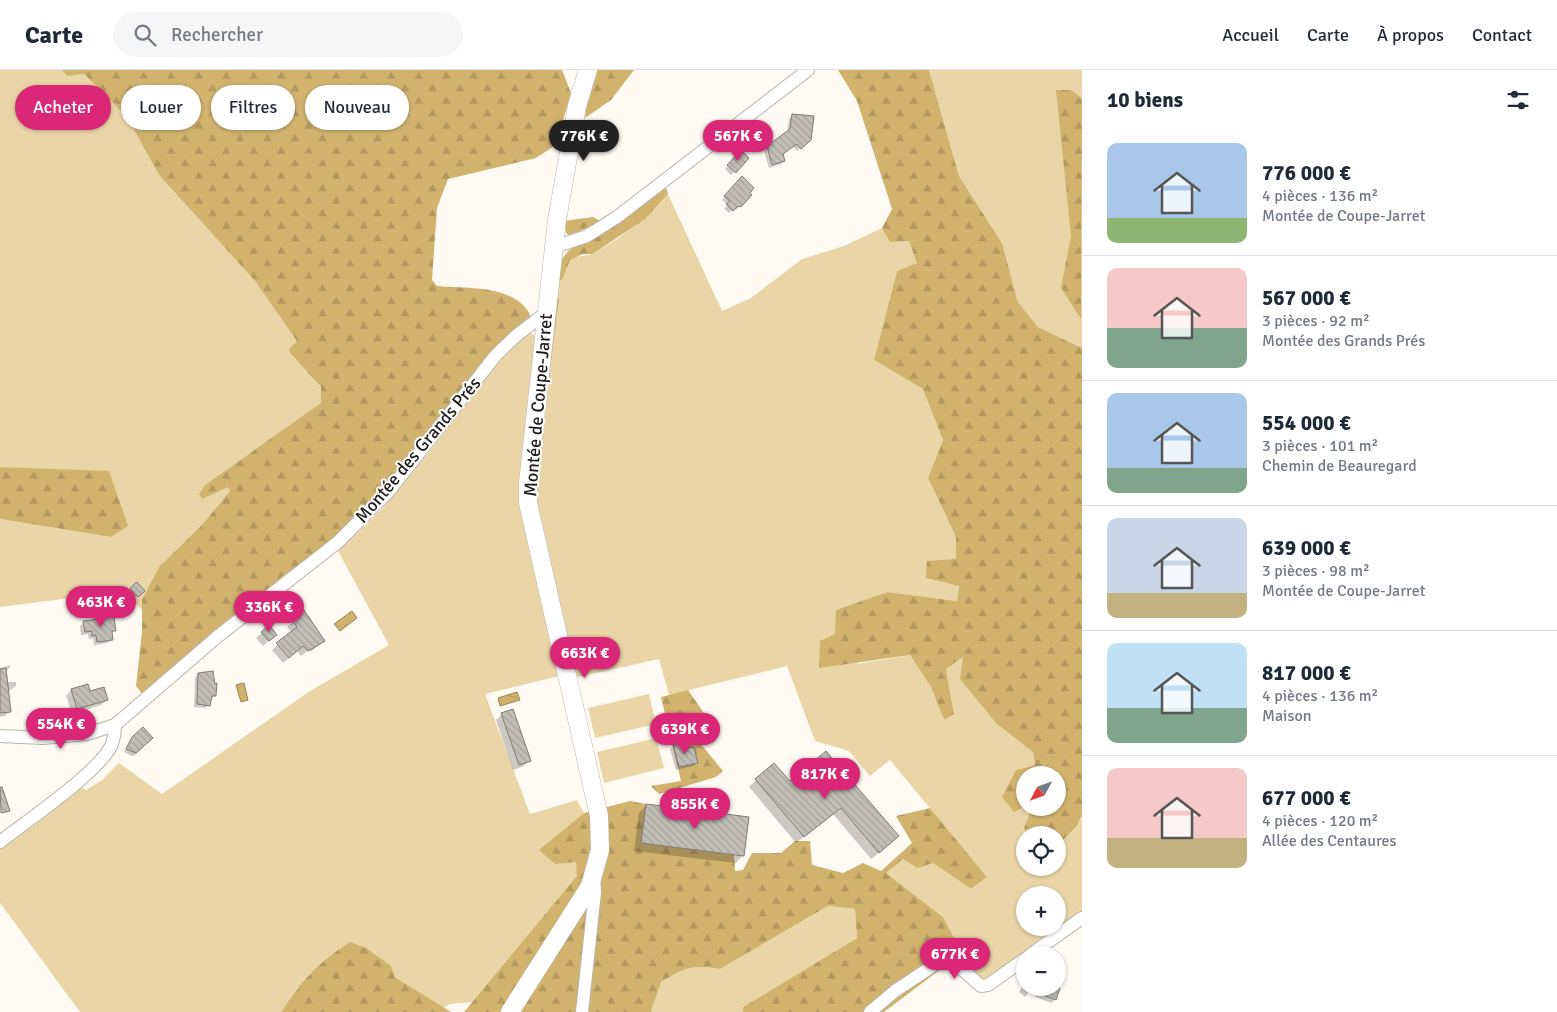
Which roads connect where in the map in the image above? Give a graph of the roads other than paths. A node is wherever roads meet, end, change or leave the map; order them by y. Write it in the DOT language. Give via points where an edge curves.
graph roads {
  1 [pos="588,70"];
  2 [pos="808,70"];
  3 [pos="554,247"];
  4 [pos="547,312"];
  5 [pos="115,725"];
  6 [pos="0,736"];
  7 [pos="0,842"];
  8 [pos="594,876"];
  9 [pos="1082,918"];
  10 [pos="1043,946"];
  11 [pos="1016,966"];
  12 [pos="510,1012"];
  13 [pos="582,1012"];
  14 [pos="870,1012"];
  1 -- 3 [label="main road, Montée de Coupe-Jarret" via="577,106"];
  2 -- 3 [label="street" via="617,217 587,236"];
  3 -- 4 [label="main road, Montée de Coupe-Jarret"];
  4 -- 5 [label="street, Montée des Grands Prés" via="496,355 389,491 338,542 218,637"];
  4 -- 8 [label="main road, Montée de Coupe-Jarret" via="528,503 599,816 600,850"];
  5 -- 6 [label="street" via="87,734 43,738"];
  5 -- 7 [label="street" via="112,745 102,758 48,807"];
  8 -- 12 [label="main road, Montée de Coupe-Jarret"];
  8 -- 13 [label="street" via="596,892"];
  9 -- 10 [label="street"];
  11 -- 14 [label="street" via="988,986 981,986 958,963 949,958 943,959"];
}
